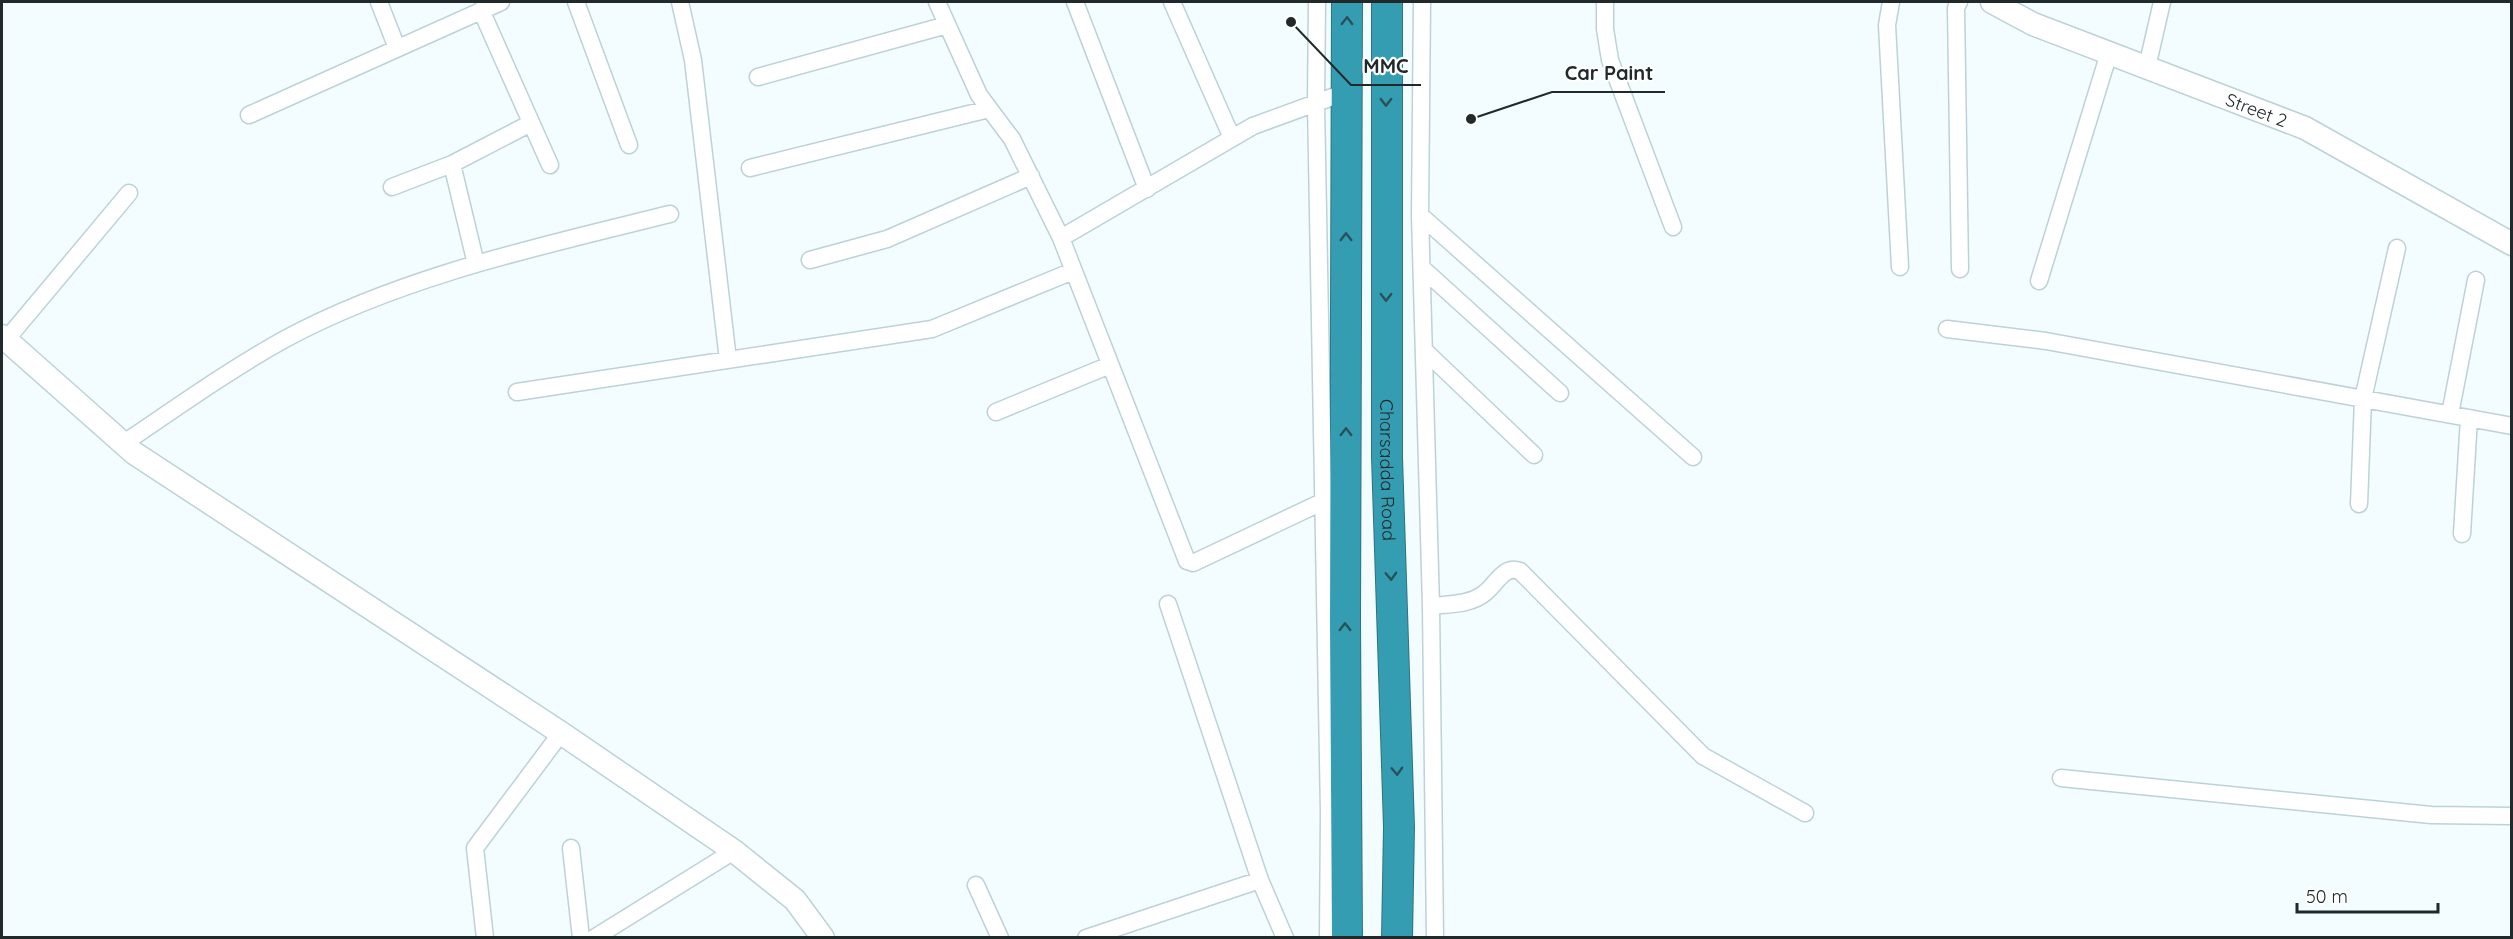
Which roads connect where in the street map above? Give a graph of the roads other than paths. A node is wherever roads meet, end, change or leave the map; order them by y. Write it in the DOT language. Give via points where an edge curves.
graph roads {
  1 [pos="379,2"];
  2 [pos="501,2"];
  3 [pos="576,2"];
  4 [pos="680,2"];
  5 [pos="938,2"];
  6 [pos="1075,2"];
  7 [pos="1172,2"];
  8 [pos="1317,2"];
  9 [pos="1347,2"];
  10 [pos="1387,2"];
  11 [pos="1422,2"];
  12 [pos="1605,2"];
  13 [pos="1891,2"];
  14 [pos="1959,2"];
  15 [pos="1992,2"];
  16 [pos="2162,2"];
  17 [pos="481,10"];
  18 [pos="947,25"];
  19 [pos="397,48"];
  20 [pos="2109,53"];
  21 [pos="2147,67"];
  22 [pos="758,77"];
  23 [pos="1346,92"];
  24 [pos="1316,103"];
  25 [pos="990,109"];
  26 [pos="249,115"];
  27 [pos="531,123"];
  28 [pos="1232,138"];
  29 [pos="629,145"];
  30 [pos="452,164"];
  31 [pos="550,165"];
  32 [pos="750,168"];
  33 [pos="1031,176"];
  34 [pos="392,188"];
  35 [pos="1147,189"];
  36 [pos="129,193"];
  37 [pos="670,214"];
  38 [pos="1420,215"];
  39 [pos="1673,227"];
  40 [pos="1061,238"];
  41 [pos="2511,244"];
  42 [pos="2397,248"];
  43 [pos="810,260"];
  44 [pos="476,264"];
  45 [pos="1900,267"];
  46 [pos="1422,268"];
  47 [pos="1960,269"];
  48 [pos="1073,271"];
  49 [pos="2476,279"];
  50 [pos="2039,281"];
  51 [pos="1947,329"];
  52 [pos="4,338"];
  53 [pos="1424,350"];
  54 [pos="728,360"];
  55 [pos="1110,365"];
  56 [pos="1346,389"];
  57 [pos="1387,389"];
  58 [pos="517,392"];
  59 [pos="1560,393"];
  60 [pos="2363,399"];
  61 [pos="996,412"];
  62 [pos="2450,414"];
  63 [pos="2469,418"];
  64 [pos="2511,426"];
  65 [pos="124,443"];
  66 [pos="1534,455"];
  67 [pos="1693,457"];
  68 [pos="1322,502"];
  69 [pos="2359,504"];
  70 [pos="2462,534"];
  71 [pos="1168,604"];
  72 [pos="1431,606"];
  73 [pos="561,733"];
  74 [pos="2061,778"];
  75 [pos="1805,813"];
  76 [pos="2511,816"];
  77 [pos="571,848"];
  78 [pos="734,850"];
  79 [pos="1260,880"];
  80 [pos="976,885"];
  81 [pos="485,938"];
  82 [pos="581,938"];
  83 [pos="594,938"];
  84 [pos="823,938"];
  85 [pos="1000,938"];
  86 [pos="1086,938"];
  87 [pos="1285,938"];
  88 [pos="1328,938"];
  89 [pos="1347,938"];
  90 [pos="1396,938"];
  91 [pos="1435,938"];
  1 -- 19 [label="street"];
  2 -- 17 [label="street"];
  3 -- 29 [label="street"];
  4 -- 54 [label="street" via="693,60"];
  5 -- 18 [label="street"];
  6 -- 35 [label="street"];
  7 -- 28 [label="street"];
  8 -- 24 [label="street"];
  23 -- 9 [label="highway, one-way"];
  10 -- 57 [label="highway, Charsadda Road, one-way"];
  11 -- 38 [label="street"];
  12 -- 39 [label="street" via="1610,60"];
  13 -- 45 [label="street" via="1887,25"];
  14 -- 47 [label="street" via="1956,8"];
  15 -- 20 [label="street, Street 2" via="2033,24"];
  16 -- 21 [label="street"];
  17 -- 19 [label="street"];
  17 -- 27 [label="street"];
  18 -- 22 [label="street"];
  18 -- 25 [label="street" via="979,95"];
  19 -- 26 [label="street"];
  20 -- 21 [label="street, Street 2"];
  20 -- 50 [label="street"];
  21 -- 41 [label="street, Street 2" via="2305,128"];
  23 -- 24 [label="street"];
  56 -- 23 [label="highway, one-way"];
  24 -- 28 [label="street"];
  24 -- 68 [label="street"];
  25 -- 32 [label="street"];
  25 -- 33 [label="street" via="1012,139"];
  27 -- 30 [label="street"];
  27 -- 31 [label="street"];
  28 -- 35 [label="street"];
  30 -- 34 [label="street"];
  30 -- 44 [label="street"];
  33 -- 40 [label="street"];
  33 -- 43 [label="street" via="887,239"];
  35 -- 40 [label="street"];
  36 -- 52 [label="street"];
  37 -- 44 [label="street"];
  38 -- 46 [label="street"];
  38 -- 67 [label="street"];
  40 -- 48 [label="street"];
  42 -- 60 [label="street"];
  44 -- 65 [label="street" via="378,299 284,339"];
  46 -- 53 [label="street"];
  46 -- 59 [label="street"];
  48 -- 54 [label="street" via="932,329"];
  48 -- 55 [label="street"];
  49 -- 62 [label="street"];
  51 -- 60 [label="street" via="2046,341"];
  52 -- 65 [label="street"];
  53 -- 66 [label="street"];
  53 -- 72 [label="street"];
  54 -- 58 [label="street"];
  55 -- 61 [label="street"];
  55 -- 68 [label="street" via="1187,561 1192,563"];
  56 -- 57 [label="highway"];
  89 -- 56 [label="highway, one-way"];
  57 -- 90 [label="highway, Charsadda Road, one-way" via="1399,827"];
  60 -- 62 [label="street"];
  60 -- 69 [label="street"];
  62 -- 63 [label="street"];
  63 -- 64 [label="street"];
  63 -- 70 [label="street"];
  65 -- 73 [label="street"];
  68 -- 88 [label="street"];
  71 -- 79 [label="street"];
  72 -- 75 [label="street" via="1476,599 1507,571 1520,571 1703,756"];
  72 -- 91 [label="street"];
  73 -- 78 [label="street"];
  73 -- 81 [label="street" via="475,848"];
  74 -- 76 [label="street" via="2431,815"];
  77 -- 82 [label="street"];
  78 -- 83 [label="street"];
  78 -- 84 [label="street" via="795,900"];
  79 -- 86 [label="street"];
  79 -- 87 [label="street"];
  80 -- 85 [label="street"];
}
